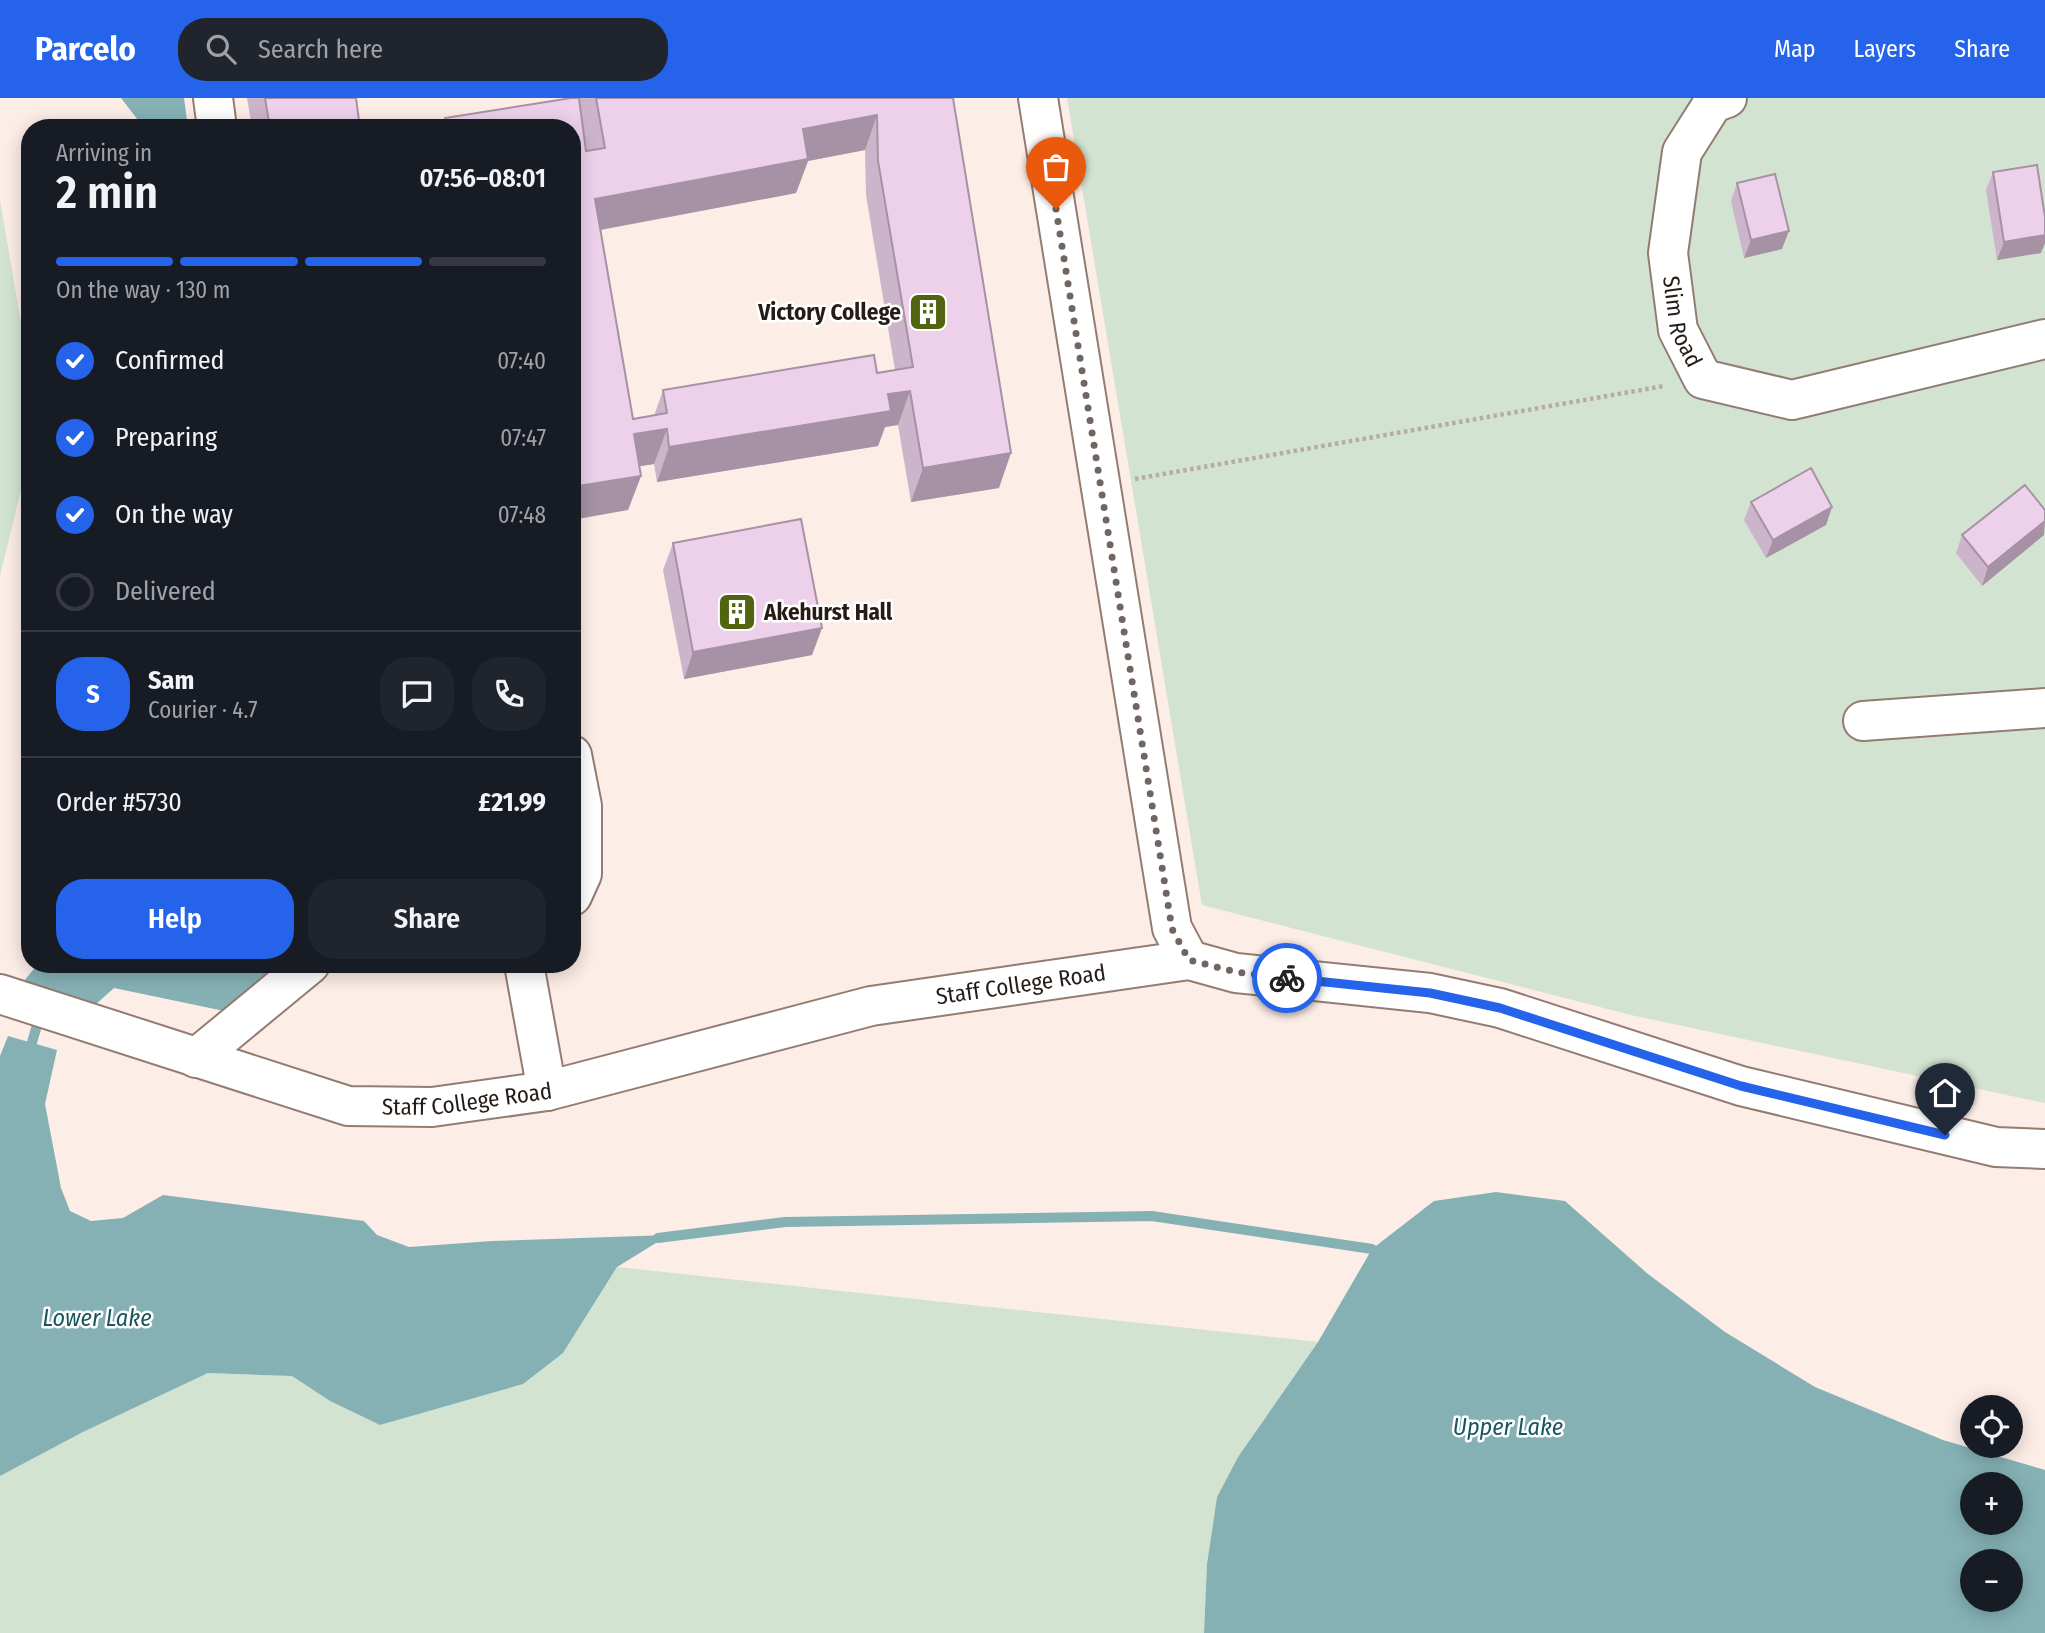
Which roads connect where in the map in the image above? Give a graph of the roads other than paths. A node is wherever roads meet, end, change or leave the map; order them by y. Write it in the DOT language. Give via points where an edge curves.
graph roads {
  1 [pos="213,98"];
  2 [pos="1038,98"];
  3 [pos="1727,98"];
  4 [pos="216,119"];
  5 [pos="2045,339"];
  6 [pos="2045,708"];
  7 [pos="1863,721"];
  8 [pos="581,801"];
  9 [pos="581,876"];
  10 [pos="1189,960"];
  11 [pos="299,973"];
  12 [pos="525,973"];
  13 [pos="0,994"];
  14 [pos="197,1058"];
  15 [pos="547,1091"];
  16 [pos="2045,1149"];
  1 -- 4 [label="street"];
  2 -- 10 [label="street" via="1172,929"];
  3 -- 5 [label="street, Slim Road" via="1713,103 1682,152 1668,253 1678,330 1703,379 1792,400"];
  6 -- 7 [label="street"];
  8 -- 9 [label="street"];
  10 -- 15 [label="street, Staff College Road" via="871,1006"];
  10 -- 16 [label="street, Staff College Road" via="1236,972 1430,993 1500,1008 1741,1086 1996,1147"];
  11 -- 14 [label="street"];
  12 -- 15 [label="street"];
  13 -- 14 [label="street, Staff College Road"];
  14 -- 15 [label="street, Staff College Road" via="348,1106 432,1107"];
}
